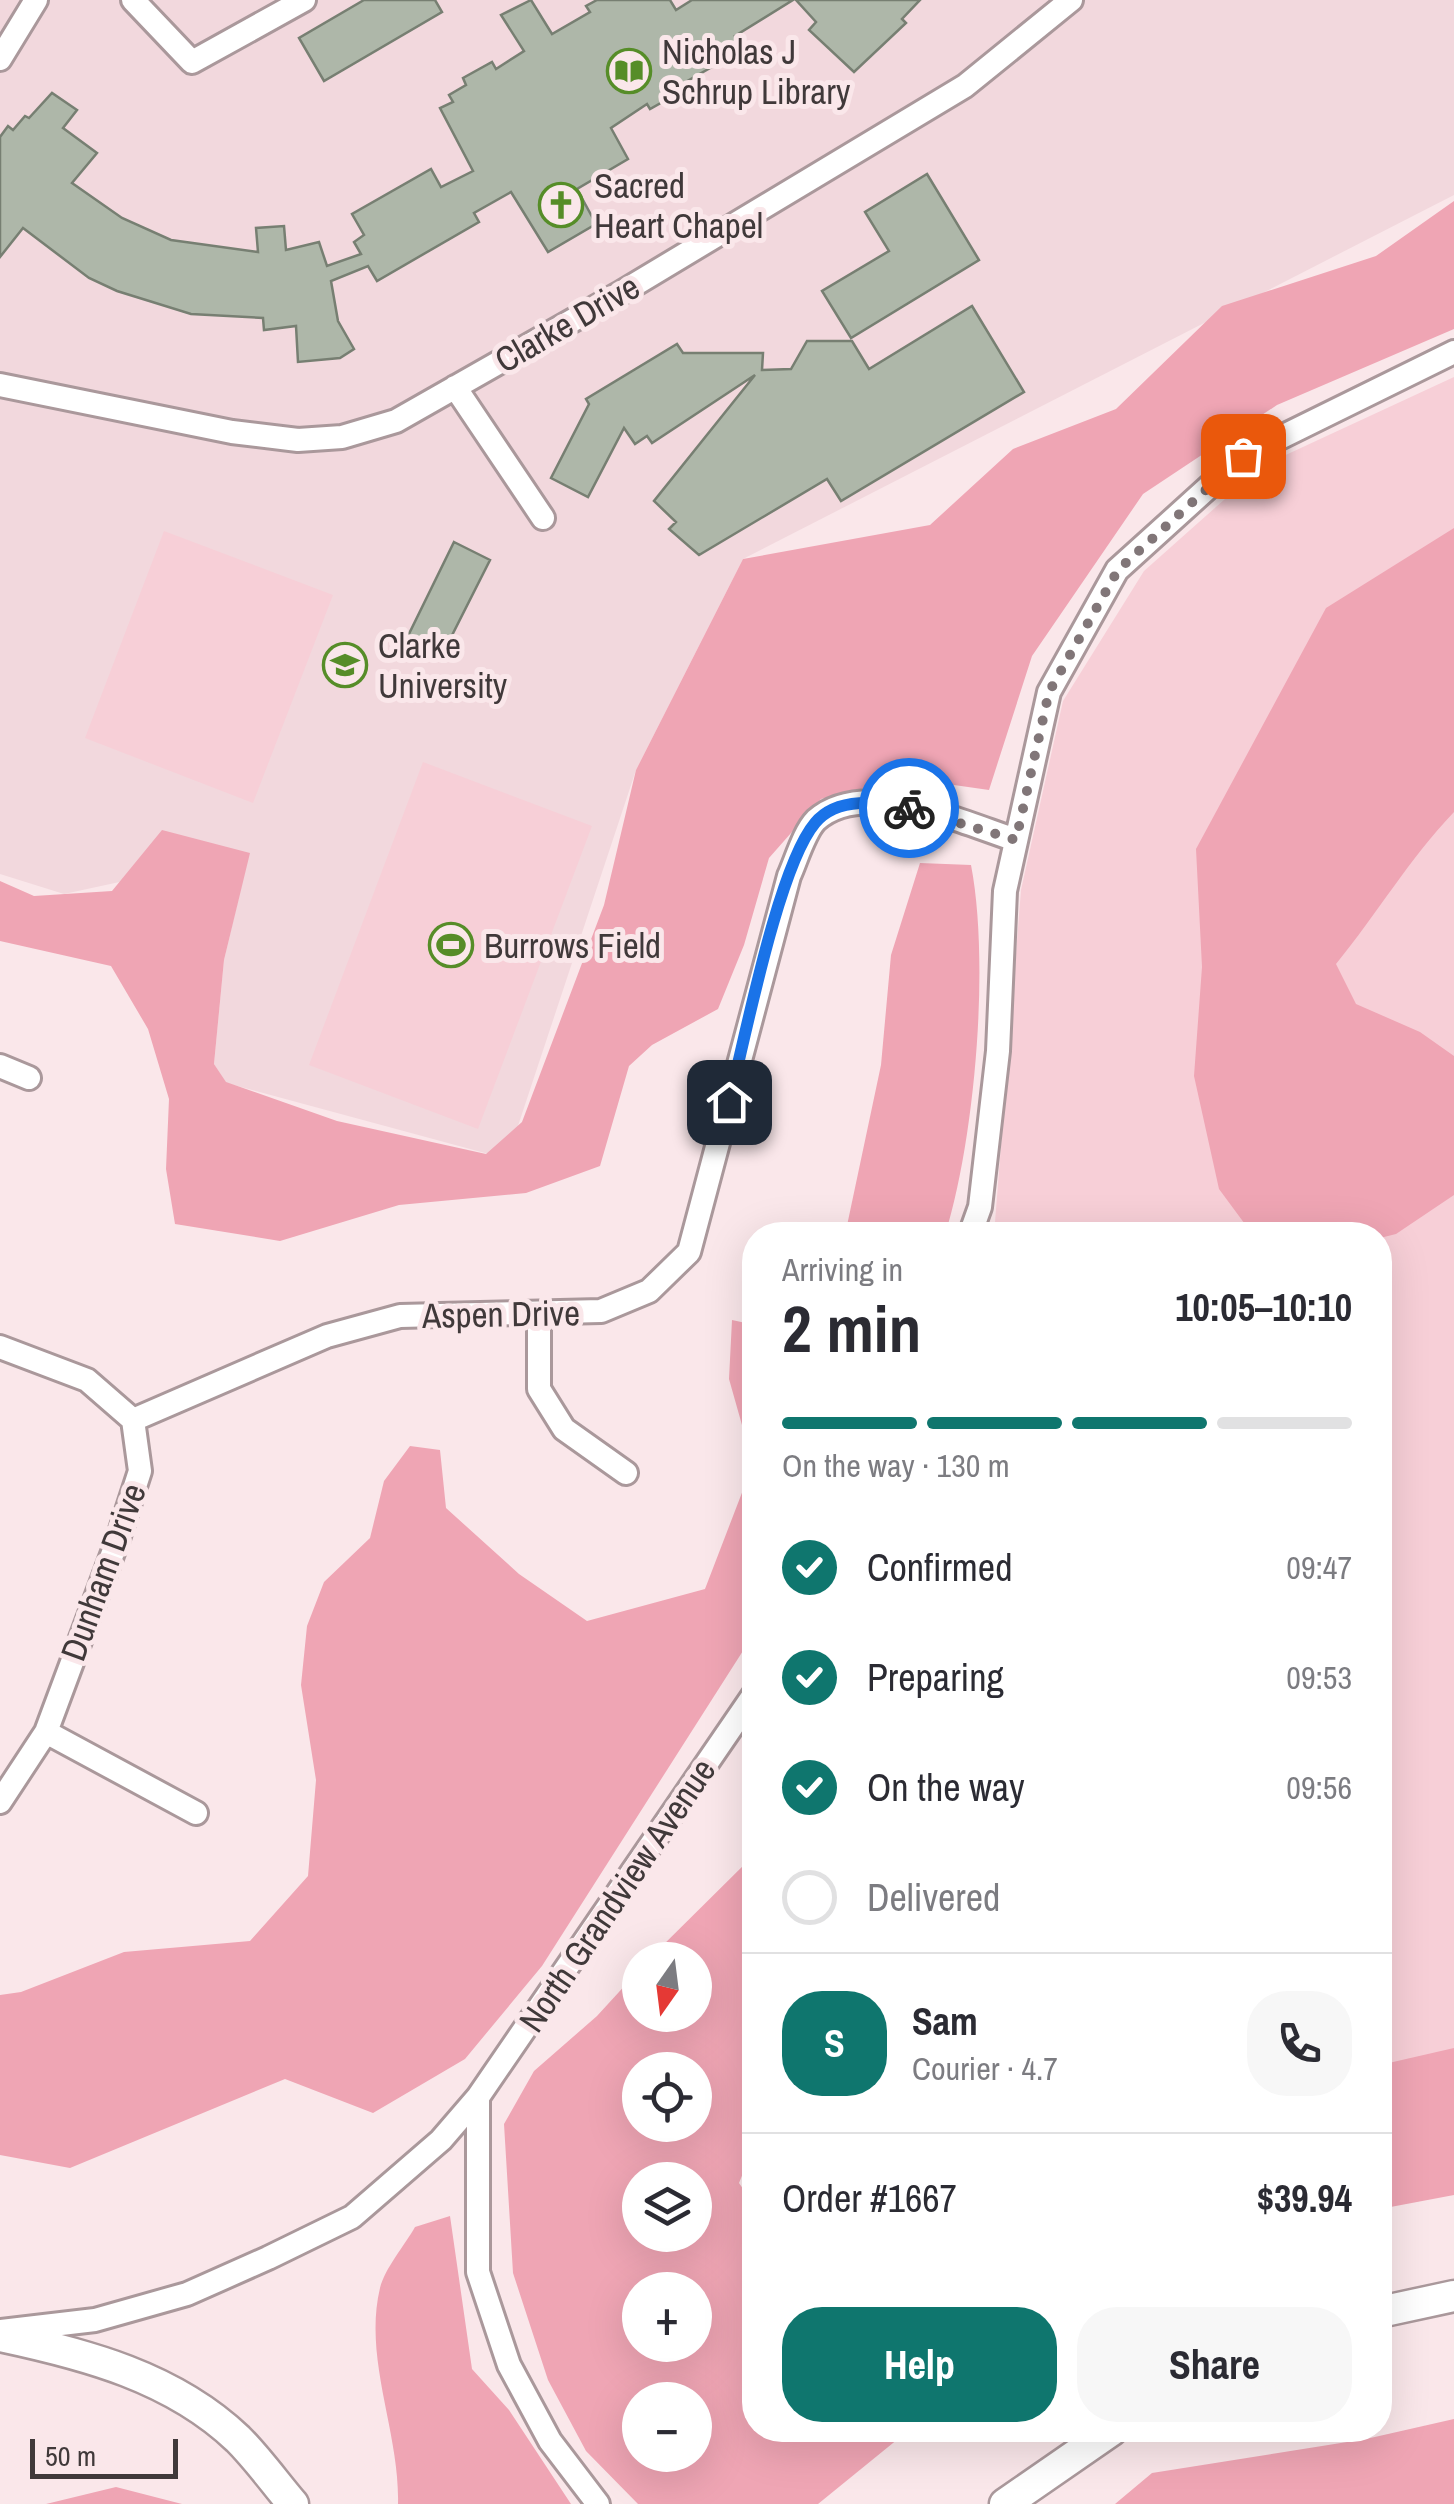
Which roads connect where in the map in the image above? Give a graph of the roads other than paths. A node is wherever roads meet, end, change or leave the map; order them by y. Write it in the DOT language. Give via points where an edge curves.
graph roads {
  1 [pos="36,0"];
  2 [pos="133,0"];
  3 [pos="304,0"];
  4 [pos="1071,0"];
  5 [pos="0,59"];
  6 [pos="1454,352"];
  7 [pos="0,385"];
  8 [pos="456,387"];
  9 [pos="543,518"];
  10 [pos="1016,840"];
  11 [pos="0,1066"];
  12 [pos="29,1078"];
  13 [pos="975,1222"];
  14 [pos="539,1315"];
  15 [pos="0,1347"];
  16 [pos="133,1420"];
  17 [pos="626,1472"];
  18 [pos="742,1712"];
  19 [pos="46,1732"];
  20 [pos="0,1802"];
  21 [pos="196,1812"];
  22 [pos="478,2097"];
  23 [pos="1454,2296"];
  24 [pos="1392,2309"];
  25 [pos="0,2334"];
  26 [pos="1095,2442"];
  27 [pos="293,2504"];
  28 [pos="598,2504"];
  29 [pos="1006,2504"];
  1 -- 5 [label="street"];
  2 -- 3 [label="street" via="192,62"];
  4 -- 8 [label="street, Clarke Drive" via="965,86"];
  6 -- 10 [label="street" via="1243,456 1118,570 1049,692"];
  7 -- 8 [label="street, Clarke Drive" via="298,440 396,421"];
  8 -- 9 [label="street"];
  10 -- 13 [label="street" via="1005,891 998,1050"];
  10 -- 14 [label="street, Aspen Drive" via="864,799 816,820 788,876 689,1252 650,1291 600,1311"];
  11 -- 12 [label="street"];
  14 -- 16 [label="street, Aspen Drive" via="400,1316 327,1336"];
  14 -- 17 [label="street" via="539,1389 564,1430"];
  15 -- 16 [label="street" via="88,1380"];
  16 -- 19 [label="street, Dunham Drive" via="140,1471"];
  18 -- 22 [label="street, North Grandview Avenue"];
  19 -- 20 [label="street, Dunham Drive"];
  19 -- 21 [label="street"];
  22 -- 25 [label="street, North Grandview Avenue" via="441,2140 352,2217 187,2294 95,2320"];
  22 -- 28 [label="street" via="478,2272 509,2364 550,2441"];
  23 -- 24 [label="main road"];
  25 -- 27 [label="main road" via="78,2352 152,2380 236,2438"];
  26 -- 29 [label="main road"];
}
